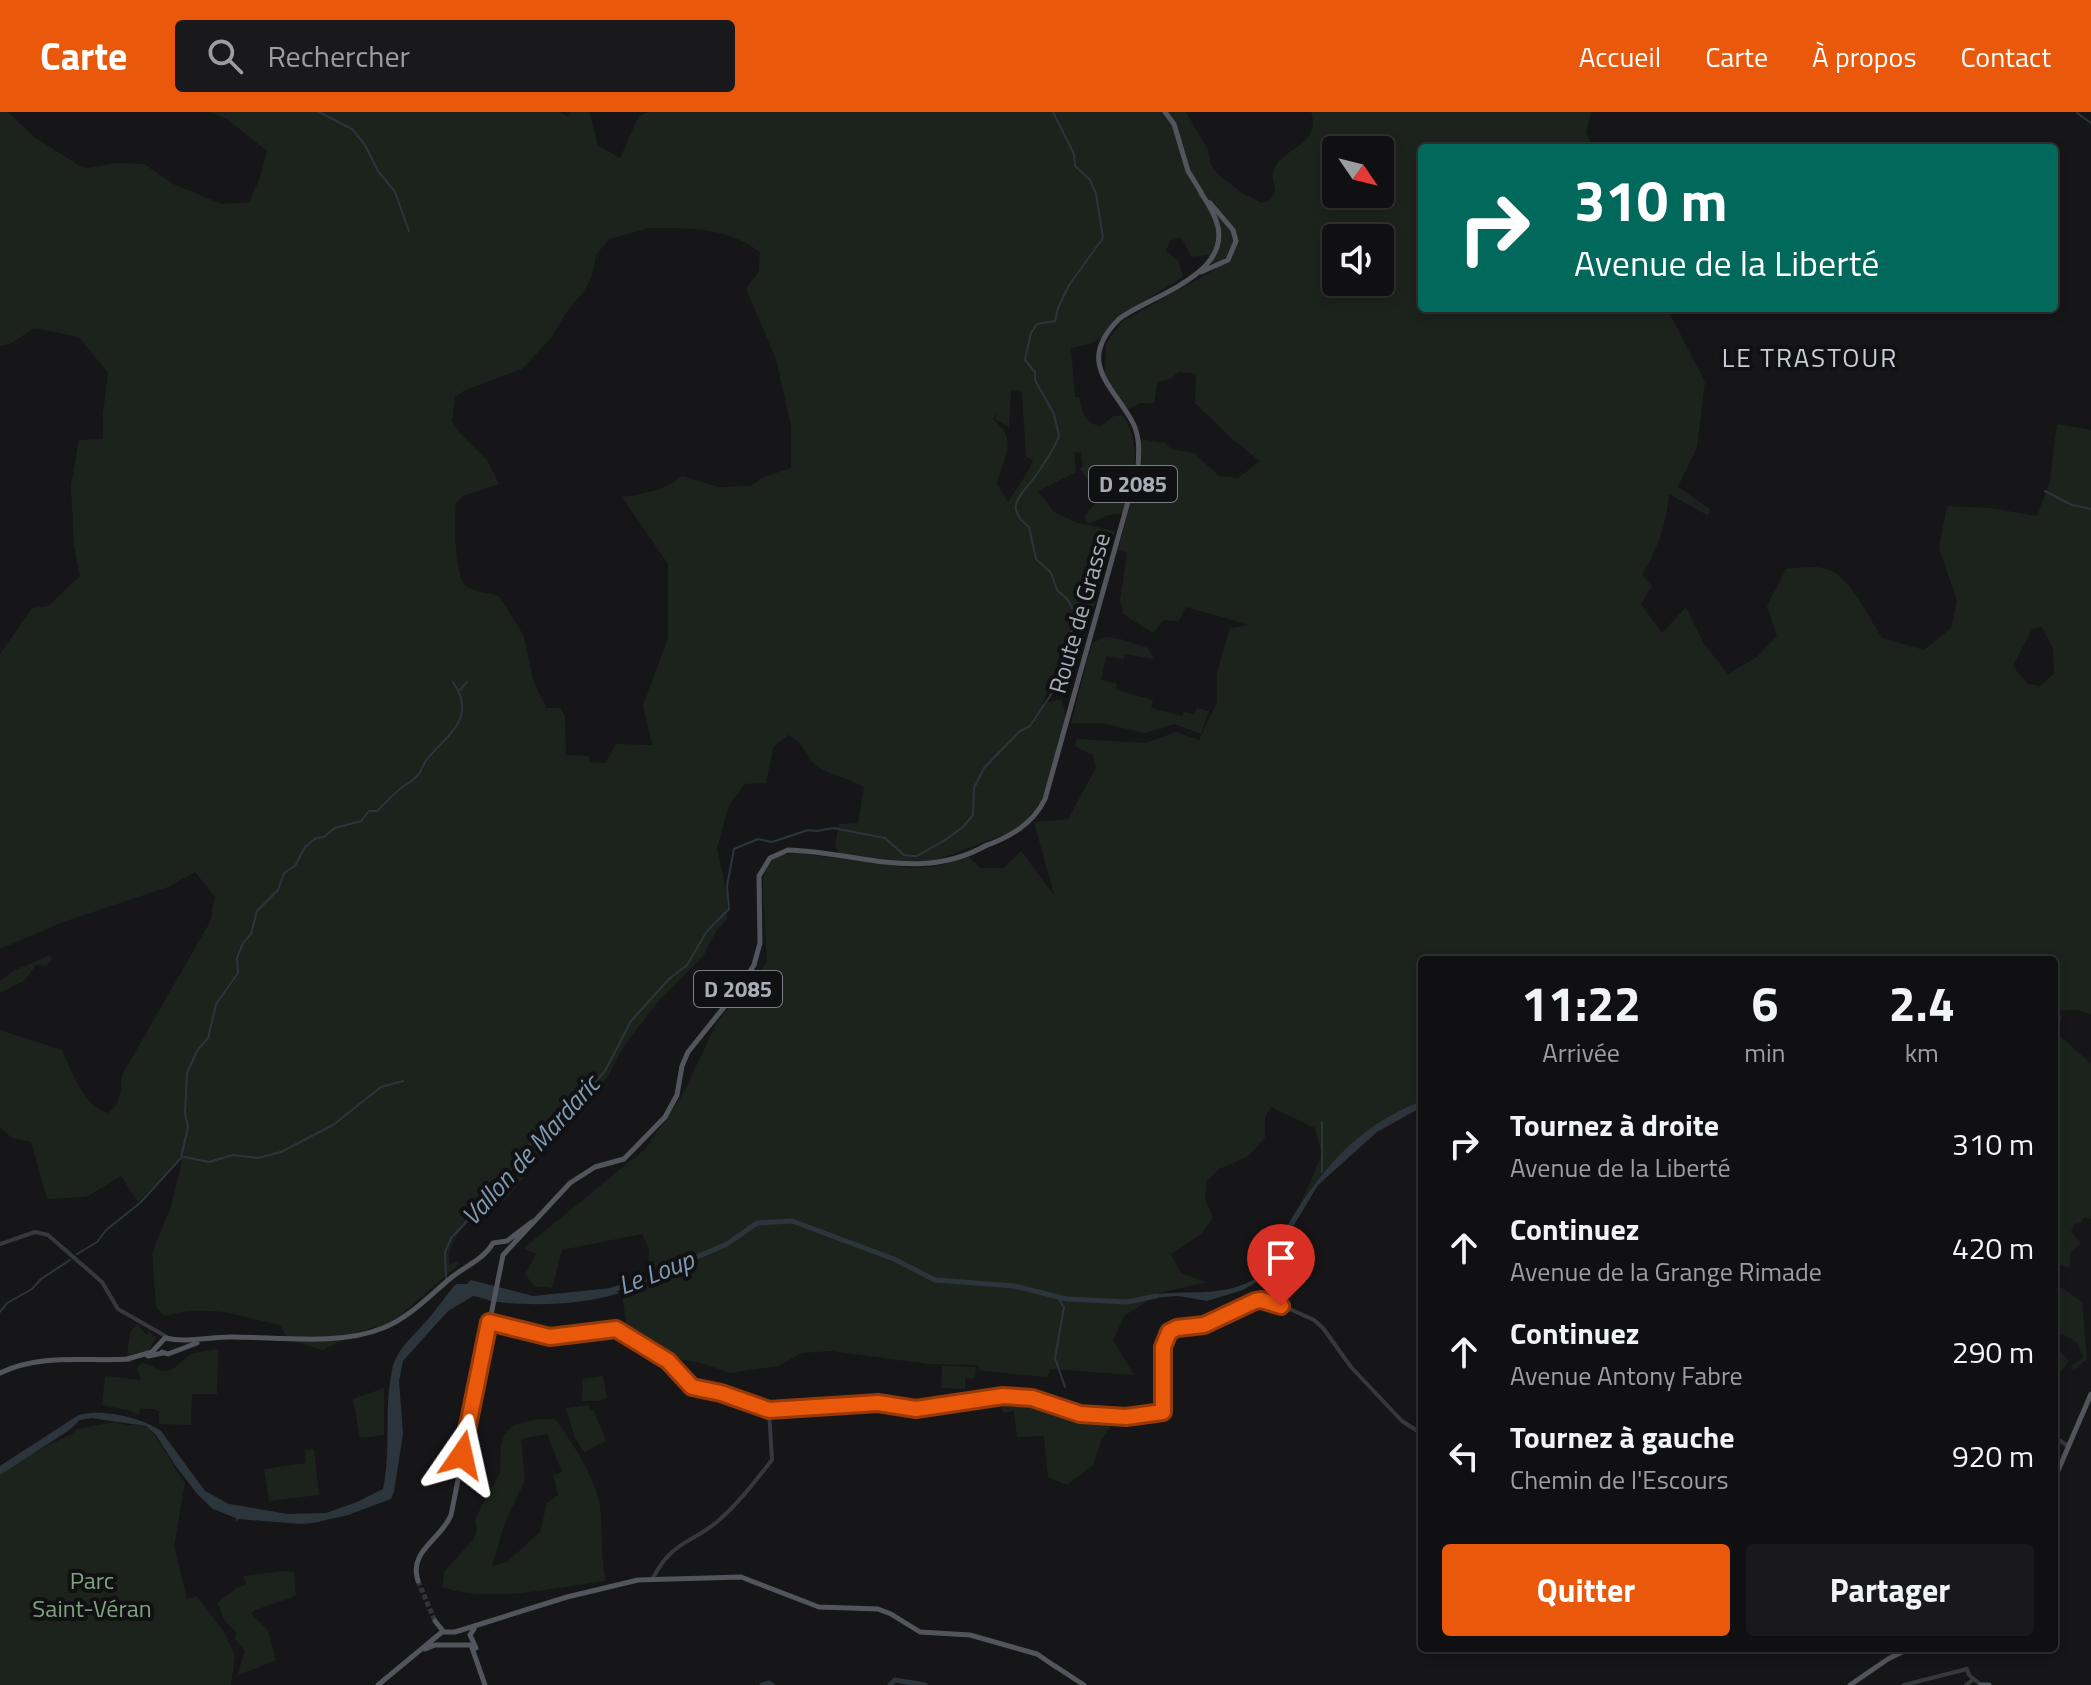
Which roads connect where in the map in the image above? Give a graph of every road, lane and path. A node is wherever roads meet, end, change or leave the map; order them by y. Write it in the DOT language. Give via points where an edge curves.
graph roads {
  1 [pos="1165,112"];
  2 [pos="1201,193"];
  3 [pos="1200,272"];
  4 [pos="536,1219"];
  5 [pos="503,1242"];
  6 [pos="0,1244"];
  7 [pos="497,1254"];
  8 [pos="489,1321"];
  9 [pos="156,1332"];
  10 [pos="217,1338"];
  11 [pos="171,1339"];
  12 [pos="159,1343"];
  13 [pos="173,1351"];
  14 [pos="163,1353"];
  15 [pos="127,1359"];
  16 [pos="0,1375"];
  17 [pos="2091,1394"];
  18 [pos="769,1410"];
  19 [pos="1418,1431"];
  20 [pos="2058,1440"];
  21 [pos="2068,1446"];
  22 [pos="2058,1470"];
  23 [pos="653,1578"];
  24 [pos="418,1581"];
  25 [pos="503,1617"];
  26 [pos="474,1629"];
  27 [pos="444,1635"];
  28 [pos="428,1643"];
  29 [pos="459,1644"];
  30 [pos="443,1645"];
  31 [pos="1902,1652"];
  32 [pos="476,1653"];
  33 [pos="414,1655"];
  34 [pos="1974,1679"];
  35 [pos="484,1684"];
  36 [pos="378,1685"];
  37 [pos="1084,1685"];
  38 [pos="1850,1685"];
  39 [pos="1904,1685"];
  40 [pos="1966,1685"];
  41 [pos="1981,1685"];
  42 [pos="1989,1685"];
  1 -- 2 [label="main road, D 2085"];
  2 -- 3 [label="main road, D 2085" via="1219,233 1215,252"];
  2 -- 3 [label="main road, D 2085" via="1231,227 1236,241 1228,260"];
  3 -- 4 [label="main road, Route de Grasse / D 2085" via="1123,316 1101,345 1100,369 1134,426 1138,466 1045,799 1035,815 987,845 921,866 788,850 770,858 758,882 760,943 754,965 688,1052 672,1107 624,1159 582,1174"];
  4 -- 5 [label="main road, Route de Grasse / D 2085"];
  4 -- 7 [label="main road, Route de Grasse / D 2085"];
  5 -- 7 [label="main road"];
  5 -- 7 [label="main road, Route de Grasse" via="493,1243"];
  6 -- 9 [label="street" via="31,1233 48,1235 102,1282 118,1309"];
  7 -- 8 [label="main road, D 2085"];
  7 -- 10 [label="main road, Route de Grasse" via="446,1283 393,1323 359,1335"];
  8 -- 18 [label="street" via="556,1337 616,1329 661,1356 692,1387"];
  8 -- 24 [label="main road, D 2085" via="451,1515 418,1556"];
  9 -- 11 [label="street"];
  9 -- 12 [label="street"];
  10 -- 11 [label="main road"];
  10 -- 13 [label="main road"];
  11 -- 12 [label="main road"];
  11 -- 13 [label="main road"];
  12 -- 14 [label="main road"];
  12 -- 15 [label="main road" via="152,1352"];
  13 -- 14 [label="main road"];
  14 -- 15 [label="main road"];
  15 -- 16 [label="main road" via="37,1360"];
  17 -- 21 [label="main road"];
  18 -- 19 [label="street" via="878,1403 916,1409 1003,1396 1032,1398 1080,1414 1126,1417 1164,1409 1163,1347 1169,1332 1204,1325 1261,1300 1319,1324 1352,1369"];
  18 -- 23 [label="street" via="772,1460 723,1517 675,1548"];
  20 -- 21 [label="street"];
  21 -- 22 [label="main road"];
  23 -- 25 [label="main road"];
  23 -- 37 [label="main road" via="749,1579 819,1607 887,1612 912,1629 965,1634 1042,1658"];
  25 -- 26 [label="main road"];
  25 -- 27 [label="main road"];
  26 -- 27 [label="main road"];
  26 -- 32 [label="main road" via="470,1635"];
  27 -- 28 [label="main road"];
  27 -- 28 [label="main road" via="436,1624"];
  27 -- 29 [label="main road"];
  27 -- 30 [label="main road"];
  27 -- 30 [label="main road"];
  28 -- 33 [label="main road"];
  29 -- 30 [label="main road"];
  29 -- 32 [label="main road" via="471,1645"];
  30 -- 33 [label="main road"];
  31 -- 38 [label="main road"];
  32 -- 35 [label="main road"];
  33 -- 36 [label="main road"];
  34 -- 39 [label="street" via="1967,1669"];
  34 -- 40 [label="street"];
  34 -- 41 [label="street"];
  41 -- 42 [label="main road"];
}
